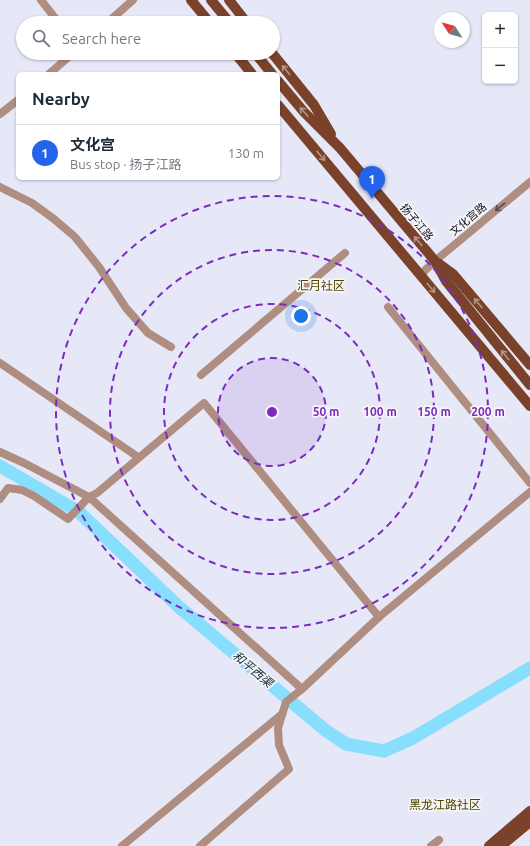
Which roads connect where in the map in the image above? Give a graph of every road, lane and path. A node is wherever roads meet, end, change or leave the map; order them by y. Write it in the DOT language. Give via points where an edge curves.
graph roads {
  1 [pos="41,0"];
  2 [pos="133,0"];
  3 [pos="190,0"];
  4 [pos="210,0"];
  5 [pos="228,0"];
  6 [pos="53,16"];
  7 [pos="115,16"];
  8 [pos="204,16"];
  9 [pos="224,16"];
  10 [pos="241,16"];
  11 [pos="65,60"];
  12 [pos="241,60"];
  13 [pos="261,60"];
  14 [pos="278,60"];
  15 [pos="51,72"];
  16 [pos="250,72"];
  17 [pos="270,72"];
  18 [pos="280,83"];
  19 [pos="16,102"];
  20 [pos="280,107"];
  21 [pos="0,114"];
  22 [pos="340,148"];
  23 [pos="530,182"];
  24 [pos="0,187"];
  25 [pos="345,253"];
  26 [pos="435,261"];
  27 [pos="420,275"];
  28 [pos="388,307"];
  29 [pos="171,347"];
  30 [pos="0,363"];
  31 [pos="530,365"];
  32 [pos="201,375"];
  33 [pos="530,385"];
  34 [pos="530,406"];
  35 [pos="0,452"];
  36 [pos="138,457"];
  37 [pos="530,484"];
  38 [pos="530,492"];
  39 [pos="89,498"];
  40 [pos="0,499"];
  41 [pos="379,617"];
  42 [pos="302,690"];
  43 [pos="282,714"];
  44 [pos="530,811"];
  45 [pos="530,822"];
  46 [pos="439,840"];
  47 [pos="122,846"];
  48 [pos="200,846"];
  49 [pos="431,846"];
  50 [pos="489,846"];
  51 [pos="501,846"];
  1 -- 6 [label="street"];
  2 -- 7 [label="street"];
  3 -- 8 [label="main road"];
  4 -- 9 [label="main road"];
  5 -- 10 [label="main road"];
  11 -- 15 [label="street"];
  12 -- 16 [label="main road"];
  13 -- 17 [label="main road"];
  22 -- 14 [label="main road, one-way" via="314,105"];
  22 -- 18 [label="main road, 扬子江路, one-way"];
  19 -- 21 [label="street"];
  20 -- 27 [label="main road, one-way"];
  26 -- 22 [label="main road, 扬子江路, one-way"];
  23 -- 26 [label="street, 文化宫路, one-way"];
  24 -- 29 [label="street" via="32,203 75,237 130,313 148,333"];
  25 -- 32 [label="street"];
  26 -- 27 [label="street, 文化宫路"];
  31 -- 26 [label="main road, one-way" via="453,274"];
  33 -- 26 [label="main road, 扬子江路, one-way" via="446,281"];
  27 -- 34 [label="main road, one-way"];
  28 -- 37 [label="street"];
  30 -- 36 [label="street"];
  35 -- 39 [label="street"];
  36 -- 39 [label="street"];
  36 -- 41 [label="street" via="204,402"];
  38 -- 41 [label="street"];
  39 -- 40 [label="street" via="68,519 22,490 8,488"];
  39 -- 42 [label="street"];
  41 -- 42 [label="street"];
  42 -- 43 [label="street" via="286,702"];
  43 -- 47 [label="street"];
  43 -- 48 [label="street" via="278,728 279,745 289,769"];
  44 -- 50 [label="main road"];
  45 -- 51 [label="main road"];
  46 -- 49 [label="street"];
}
